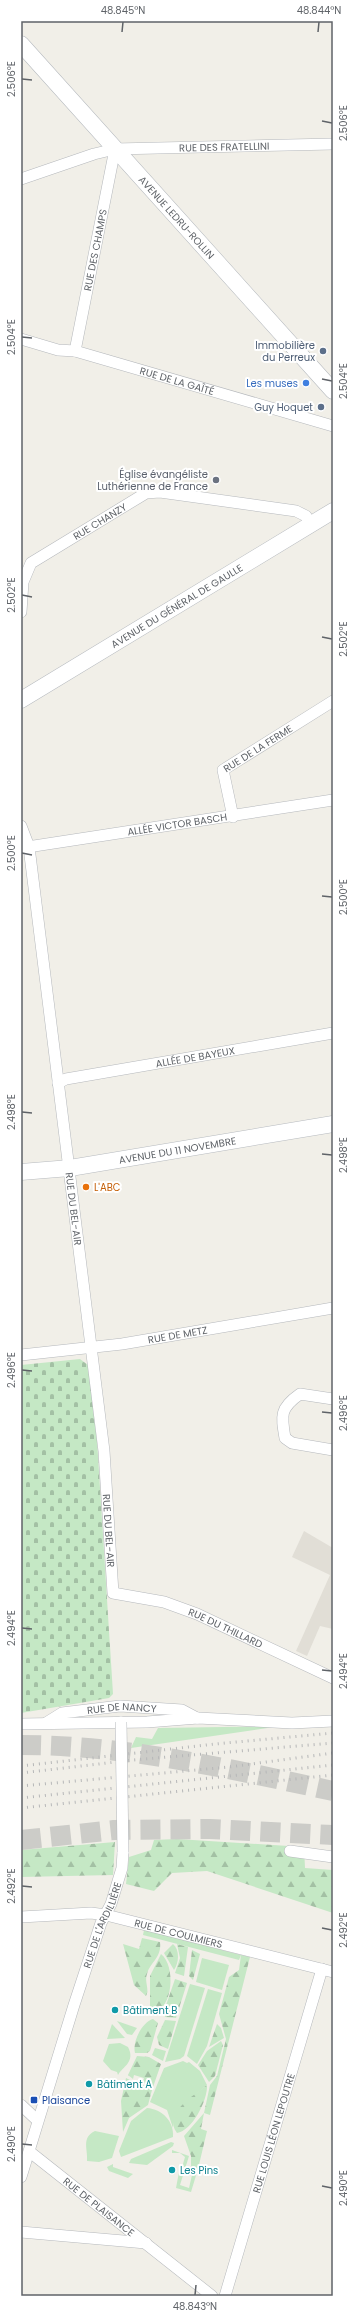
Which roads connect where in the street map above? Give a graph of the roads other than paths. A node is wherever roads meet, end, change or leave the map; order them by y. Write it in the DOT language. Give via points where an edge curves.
graph roads {
  1 [pos="21,44"];
  2 [pos="333,144"];
  3 [pos="115,149"];
  4 [pos="21,179"];
  5 [pos="21,339"];
  6 [pos="75,351"];
  7 [pos="333,391"];
  8 [pos="333,426"];
  9 [pos="333,511"];
  10 [pos="311,525"];
  11 [pos="21,612"];
  12 [pos="21,700"];
  13 [pos="333,702"];
  14 [pos="333,800"];
  15 [pos="233,817"];
  16 [pos="21,826"];
  17 [pos="25,848"];
  18 [pos="333,1033"];
  19 [pos="58,1083"];
  20 [pos="333,1124"];
  21 [pos="70,1168"];
  22 [pos="21,1172"];
  23 [pos="333,1308"];
  24 [pos="91,1348"];
  25 [pos="21,1355"];
  26 [pos="333,1399"];
  27 [pos="333,1450"];
  28 [pos="113,1594"];
  29 [pos="333,1678"];
  30 [pos="198,1718"];
  31 [pos="333,1721"];
  32 [pos="121,1722"];
  33 [pos="46,1723"];
  34 [pos="21,1724"];
  35 [pos="290,1850"];
  36 [pos="333,1857"];
  37 [pos="106,1915"];
  38 [pos="21,1917"];
  39 [pos="322,1969"];
  40 [pos="333,1972"];
  41 [pos="21,2105"];
  42 [pos="37,2120"];
  43 [pos="30,2152"];
  44 [pos="21,2177"];
  45 [pos="21,2232"];
  46 [pos="147,2243"];
  47 [pos="201,2292"];
  48 [pos="212,2296"];
  49 [pos="225,2296"];
  1 -- 3 [label="street, AVENUE LEDRU-ROLLIN"];
  2 -- 3 [label="street, RUE DES FRATELLINI"];
  3 -- 4 [label="street, RUE DES FRATELLINI"];
  3 -- 6 [label="street, RUE DES CHAMPS"];
  3 -- 7 [label="street, AVENUE LEDRU-ROLLIN"];
  5 -- 6 [label="street, RUE DE LA GAÎTÉ" via="58,350"];
  6 -- 8 [label="street, RUE DE LA GAÎTÉ"];
  9 -- 10 [label="street, AVENUE DU GÉNÉRAL DE GAULLE"];
  10 -- 11 [label="street, RUE CHANZY" via="306,516 296,511 160,492 146,493 31,563 23,582"];
  10 -- 12 [label="street, AVENUE DU GÉNÉRAL DE GAULLE"];
  13 -- 15 [label="street, RUE DE LA FERME" via="223,770"];
  14 -- 15 [label="street, ALLÉE VICTOR BASCH"];
  15 -- 17 [label="street, ALLÉE VICTOR BASCH"];
  16 -- 17 [label="street, RUE DU BEL-AIR"];
  17 -- 19 [label="street, RUE DU BEL-AIR"];
  18 -- 19 [label="street, ALLÉE DE BAYEUX" via="66,1079"];
  19 -- 21 [label="street, RUE DU BEL-AIR"];
  20 -- 21 [label="street, AVENUE DU 11 NOVEMBRE"];
  21 -- 22 [label="street, AVENUE DU 11 NOVEMBRE"];
  21 -- 24 [label="street, RUE DU BEL-AIR"];
  23 -- 24 [label="street, RUE DE METZ"];
  24 -- 25 [label="street, RUE DE METZ"];
  24 -- 28 [label="street, RUE DU BEL-AIR" via="104,1451"];
  26 -- 27 [label="street" via="300,1394 287,1404 282,1422 285,1438 292,1443"];
  28 -- 29 [label="street, RUE DU THILLARD" via="164,1602 197,1614"];
  30 -- 31 [label="street, RUE DE NANCY" via="292,1724"];
  30 -- 32 [label="street, RUE DE NANCY"];
  30 -- 33 [label="street, RUE DE NANCY" via="182,1710 120,1706 62,1713"];
  32 -- 33 [label="street, RUE DE NANCY"];
  32 -- 37 [label="street, RUE DE L'ARDILLIÈRE, bridge" via="122,1868"];
  33 -- 34 [label="street, RUE DE NANCY"];
  35 -- 36 [label="street"];
  37 -- 38 [label="street, RUE DE COULMIERS" via="91,1913"];
  37 -- 39 [label="street, RUE DE COULMIERS"];
  37 -- 42 [label="street, RUE DE L'ARDILLIÈRE" via="101,1923"];
  39 -- 40 [label="street, RUE DE COULMIERS"];
  39 -- 49 [label="street, RUE LOUIS LÉON LEPOUTRE"];
  41 -- 42 [label="street"];
  42 -- 43 [label="street"];
  43 -- 44 [label="street"];
  43 -- 46 [label="street, RUE DE PLAISANCE"];
  45 -- 46 [label="street"];
  46 -- 47 [label="street, RUE DE PLAISANCE"];
  47 -- 48 [label="street, RUE DE PLAISANCE"];
}
